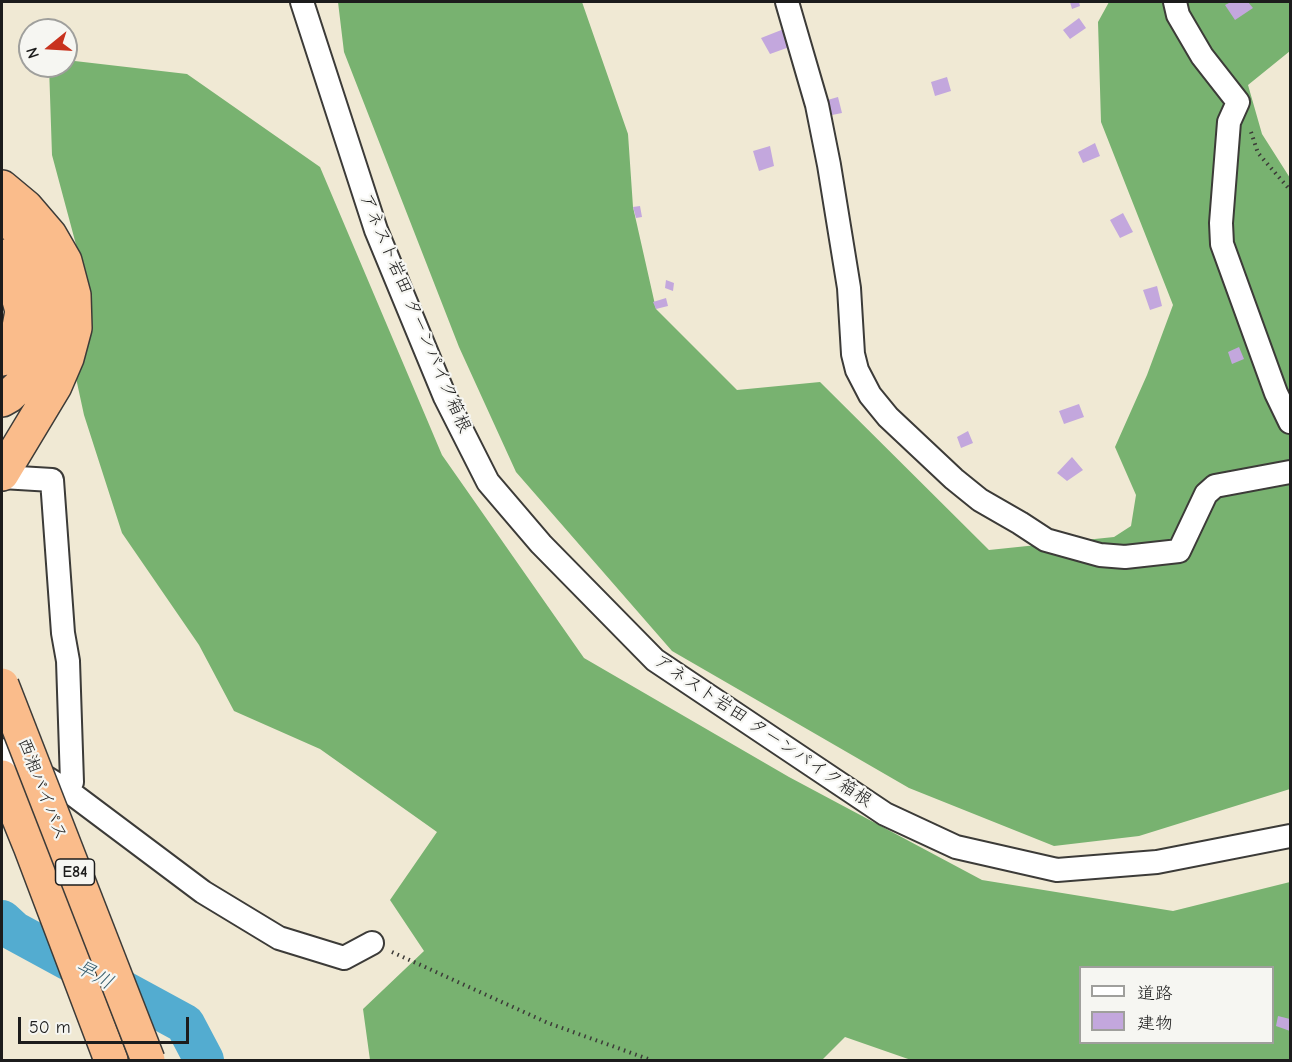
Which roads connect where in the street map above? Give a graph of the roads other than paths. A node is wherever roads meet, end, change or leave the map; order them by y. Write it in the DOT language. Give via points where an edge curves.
graph roads {
  1 [pos="302,2"];
  2 [pos="787,2"];
  3 [pos="1174,2"];
  4 [pos="2,187"];
  5 [pos="2,213"];
  6 [pos="2,256"];
  7 [pos="20,350"];
  8 [pos="2,400"];
  9 [pos="1290,422"];
  10 [pos="1290,472"];
  11 [pos="2,476"];
  12 [pos="4,687"];
  13 [pos="2,750"];
  14 [pos="2,777"];
  15 [pos="65,789"];
  16 [pos="1290,836"];
  17 [pos="372,943"];
  18 [pos="111,1060"];
  19 [pos="148,1060"];
  1 -- 16 [label="street, アネスト岩田 ターンパイク箱根" via="376,230 446,396 488,482 541,544 655,660 885,814 956,848 1057,870 1157,862"];
  2 -- 10 [label="street" via="817,105 829,165 849,288 857,370 888,417 954,479 980,500 1046,540 1100,555 1125,557 1179,551 1206,494 1215,486"];
  3 -- 9 [label="street" via="1202,56 1239,102 1229,122 1222,244"];
  4 -- 11 [label="highway" via="50,235 65,261 74,295 75,328 55,386"];
  5 -- 7 [label="highway" via="33,252 45,278 51,306 49,333"];
  6 -- 7 [label="highway" via="22,311"];
  7 -- 8 [label="highway" via="28,378"];
  11 -- 15 [label="street" via="52,480 68,661 72,782"];
  12 -- 19 [label="highway, 西湘バイパス / E84, bridge"];
  13 -- 15 [label="street"];
  14 -- 18 [label="highway, 西湘バイパス / E84"];
  15 -- 17 [label="street" via="203,892 279,938 344,958"];
}
